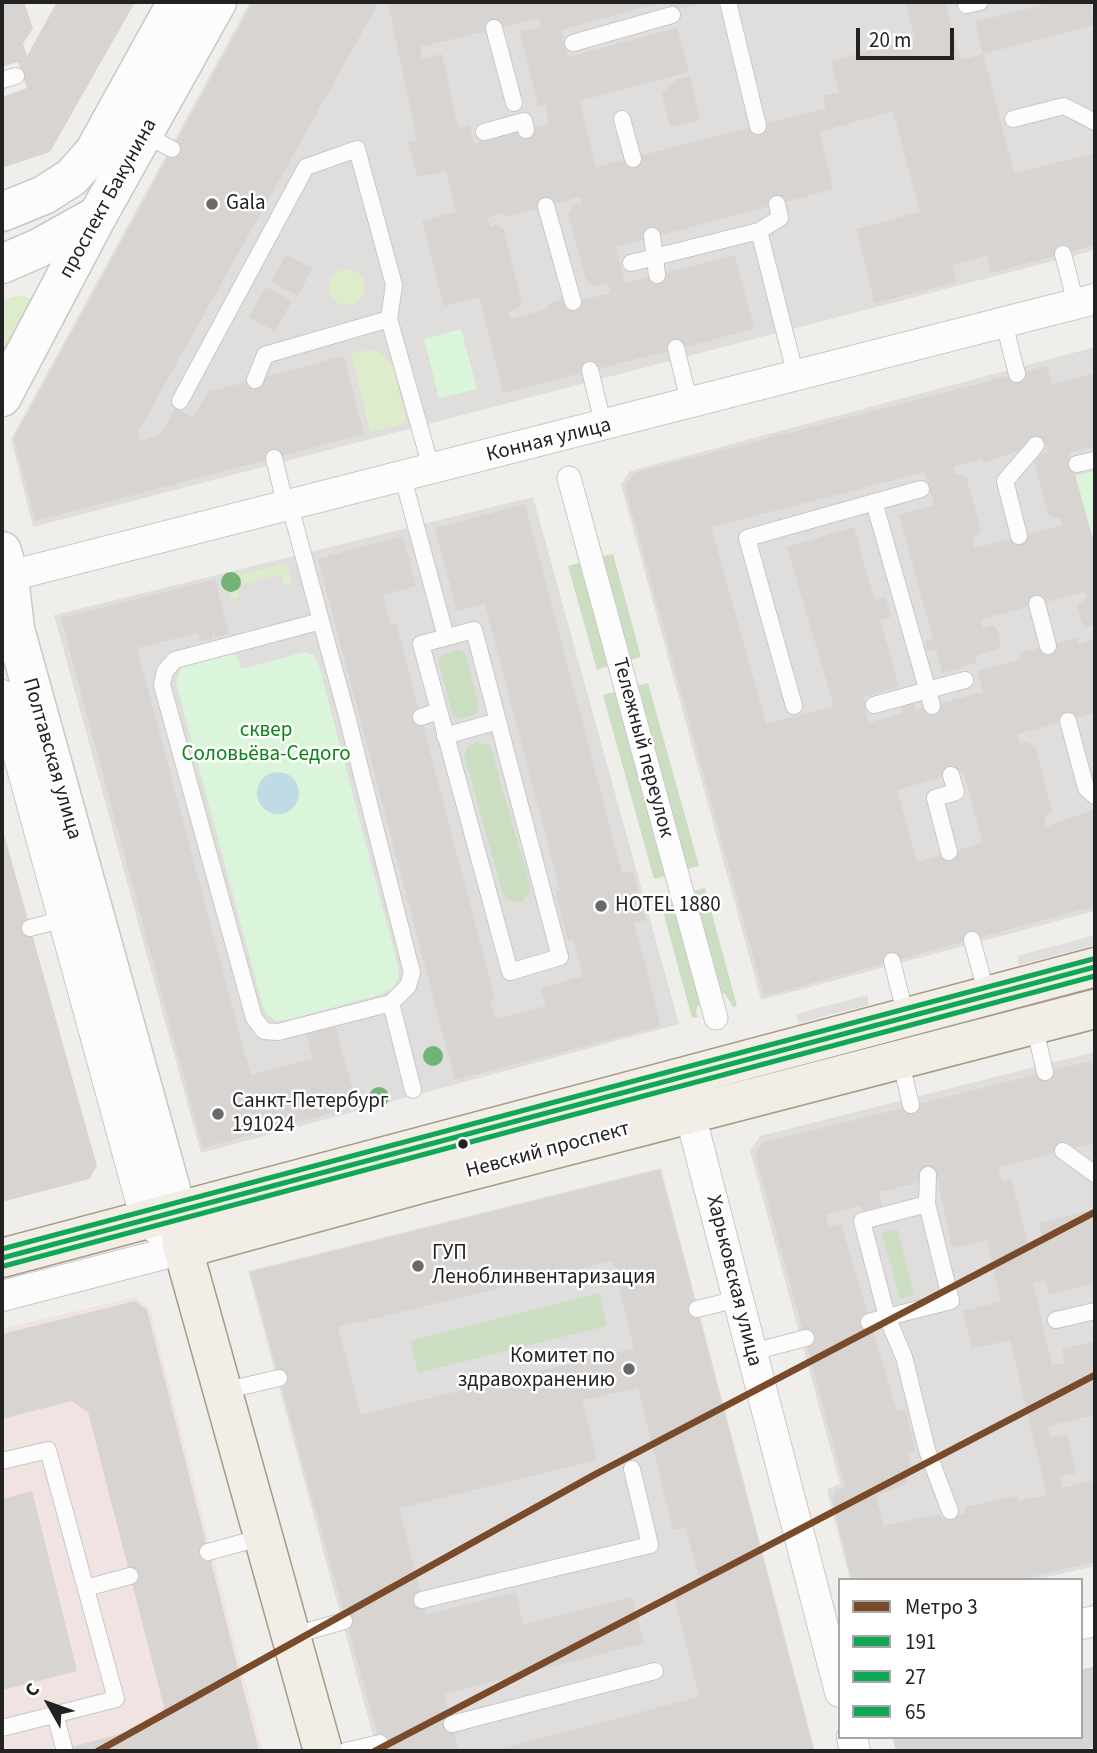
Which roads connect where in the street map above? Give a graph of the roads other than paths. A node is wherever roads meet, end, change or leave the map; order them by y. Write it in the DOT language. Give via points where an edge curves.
graph roads {
  1 [pos="177,2"];
  2 [pos="217,2"];
  3 [pos="728,2"];
  4 [pos="672,15"];
  5 [pos="494,28"];
  6 [pos="573,43"];
  7 [pos="514,103"];
  8 [pos="1013,118"];
  9 [pos="622,120"];
  10 [pos="1095,122"];
  11 [pos="758,126"];
  12 [pos="526,130"];
  13 [pos="484,132"];
  14 [pos="143,134"];
  15 [pos="633,159"];
  16 [pos="777,204"];
  17 [pos="546,206"];
  18 [pos="2,212"];
  19 [pos="98,215"];
  20 [pos="759,231"];
  21 [pos="652,236"];
  22 [pos="1063,254"];
  23 [pos="655,257"];
  24 [pos="631,263"];
  25 [pos="2,264"];
  26 [pos="657,275"];
  27 [pos="573,302"];
  28 [pos="1086,302"];
  29 [pos="389,318"];
  30 [pos="1004,323"];
  31 [pos="676,348"];
  32 [pos="590,370"];
  33 [pos="1017,374"];
  34 [pos="796,377"];
  35 [pos="255,380"];
  36 [pos="2,397"];
  37 [pos="180,401"];
  38 [pos="690,405"];
  39 [pos="604,427"];
  40 [pos="1036,445"];
  41 [pos="274,458"];
  42 [pos="1095,460"];
  43 [pos="1077,464"];
  44 [pos="432,471"];
  45 [pos="403,478"];
  46 [pos="569,478"];
  47 [pos="921,489"];
  48 [pos="874,502"];
  49 [pos="288,507"];
  50 [pos="1019,536"];
  51 [pos="4,569"];
  52 [pos="1037,604"];
  53 [pos="321,621"];
  54 [pos="446,637"];
  55 [pos="1048,646"];
  56 [pos="965,680"];
  57 [pos="2,695"];
  58 [pos="929,698"];
  59 [pos="874,705"];
  60 [pos="794,706"];
  61 [pos="439,711"];
  62 [pos="421,716"];
  63 [pos="498,721"];
  64 [pos="1068,721"];
  65 [pos="445,736"];
  66 [pos="951,775"];
  67 [pos="1095,796"];
  68 [pos="949,852"];
  69 [pos="78,915"];
  70 [pos="30,928"];
  71 [pos="972,940"];
  72 [pos="892,961"];
  73 [pos="1095,967"];
  74 [pos="987,995"];
  75 [pos="391,1003"];
  76 [pos="1095,1009"];
  77 [pos="906,1017"];
  78 [pos="716,1018"];
  79 [pos="1034,1025"];
  80 [pos="900,1059"];
  81 [pos="1045,1072"];
  82 [pos="413,1090"];
  83 [pos="911,1105"];
  84 [pos="690,1114"];
  85 [pos="1063,1151"];
  86 [pos="1095,1174"];
  87 [pos="928,1175"];
  88 [pos="927,1204"];
  89 [pos="162,1215"];
  90 [pos="183,1249"];
  91 [pos="2,1258"];
  92 [pos="2,1296"];
  93 [pos="738,1299"];
  94 [pos="697,1309"];
  95 [pos="1095,1311"];
  96 [pos="887,1317"];
  97 [pos="1056,1320"];
  98 [pos="869,1322"];
  99 [pos="806,1338"];
  100 [pos="752,1352"];
  101 [pos="279,1378"];
  102 [pos="222,1391"];
  103 [pos="2,1461"];
  104 [pos="632,1469"];
  105 [pos="950,1511"];
  106 [pos="263,1537"];
  107 [pos="208,1552"];
  108 [pos="130,1576"];
  109 [pos="86,1588"];
  110 [pos="422,1600"];
  111 [pos="344,1621"];
  112 [pos="291,1636"];
  113 [pos="655,1671"];
  114 [pos="838,1680"];
  115 [pos="55,1714"];
  116 [pos="452,1724"];
  117 [pos="2,1728"];
  118 [pos="380,1743"];
  119 [pos="64,1748"];
  120 [pos="323,1751"];
  121 [pos="346,1751"];
  1 -- 14 [label="street, проспект Бакунина"];
  2 -- 14 [label="street, проспект Бакунина"];
  3 -- 11 [label="lane"];
  4 -- 6 [label="lane" via="629,20"];
  5 -- 7 [label="lane"];
  8 -- 10 [label="lane" via="1064,106"];
  9 -- 15 [label="lane"];
  12 -- 13 [label="lane" via="524,121"];
  14 -- 18 [label="street, проспект Бакунина" via="94,152 72,177 44,195"];
  14 -- 19 [label="street, проспект Бакунина"];
  16 -- 20 [label="lane" via="780,218"];
  17 -- 27 [label="lane"];
  19 -- 25 [label="street"];
  19 -- 36 [label="street, проспект Бакунина"];
  20 -- 23 [label="lane"];
  20 -- 34 [label="lane"];
  21 -- 23 [label="lane"];
  22 -- 28 [label="lane"];
  23 -- 24 [label="lane"];
  23 -- 26 [label="lane"];
  28 -- 30 [label="street, Конная улица"];
  29 -- 35 [label="lane" via="265,355"];
  29 -- 37 [label="lane" via="394,285 357,149 306,167 276,206"];
  29 -- 44 [label="lane"];
  30 -- 33 [label="lane"];
  30 -- 34 [label="street, Конная улица"];
  31 -- 38 [label="lane"];
  32 -- 39 [label="lane"];
  34 -- 38 [label="street, Конная улица"];
  38 -- 39 [label="street, Конная улица"];
  39 -- 44 [label="street, Конная улица"];
  40 -- 50 [label="lane" via="1005,481"];
  41 -- 49 [label="lane"];
  42 -- 43 [label="lane"];
  44 -- 45 [label="street, Конная улица"];
  45 -- 49 [label="street, Конная улица"];
  45 -- 54 [label="lane"];
  46 -- 78 [label="street, Тележный переулок"];
  47 -- 48 [label="lane"];
  48 -- 58 [label="lane"];
  48 -- 60 [label="lane" via="747,538"];
  49 -- 51 [label="street, Конная улица"];
  49 -- 53 [label="lane"];
  51 -- 69 [label="street, Полтавская улица"];
  52 -- 55 [label="lane"];
  53 -- 75 [label="lane" via="358,735 412,973 408,986"];
  53 -- 75 [label="lane" via="174,660 162,685 254,1018 264,1031 278,1032"];
  54 -- 61 [label="lane" via="421,644"];
  54 -- 63 [label="lane" via="474,630"];
  56 -- 58 [label="lane"];
  57 -- 69 [label="street, Полтавская улица"];
  58 -- 59 [label="lane"];
  61 -- 62 [label="lane"];
  61 -- 65 [label="lane"];
  63 -- 65 [label="lane"];
  63 -- 65 [label="lane" via="560,957 510,972"];
  64 -- 67 [label="lane" via="1086,788"];
  66 -- 68 [label="lane" via="956,792 935,798"];
  69 -- 70 [label="lane"];
  69 -- 89 [label="street, Полтавская улица"];
  71 -- 74 [label="lane"];
  72 -- 77 [label="lane"];
  73 -- 74 [label="main road, Невский проспект"];
  74 -- 77 [label="main road, Невский проспект"];
  75 -- 82 [label="lane"];
  76 -- 79 [label="main road, Невский проспект"];
  77 -- 89 [label="main road, Невский проспект"];
  79 -- 80 [label="main road, Невский проспект"];
  79 -- 81 [label="lane"];
  80 -- 83 [label="lane"];
  80 -- 84 [label="main road, Невский проспект"];
  84 -- 90 [label="main road, Невский проспект"];
  84 -- 93 [label="street, Харьковская улица"];
  85 -- 86 [label="lane"];
  87 -- 88 [label="lane"];
  88 -- 96 [label="lane" via="951,1301"];
  88 -- 96 [label="lane" via="862,1221"];
  89 -- 90 [label="main road, Полтавская улица"];
  89 -- 91 [label="main road, Невский проспект"];
  90 -- 92 [label="street, Невский проспект"];
  90 -- 102 [label="main road, Полтавская улица"];
  93 -- 94 [label="lane"];
  93 -- 100 [label="street, Харьковская улица"];
  95 -- 97 [label="lane"];
  96 -- 98 [label="lane"];
  96 -- 105 [label="lane" via="904,1357 927,1450"];
  99 -- 100 [label="lane"];
  100 -- 114 [label="street, Харьковская улица"];
  101 -- 102 [label="lane"];
  102 -- 106 [label="main road, Полтавская улица"];
  103 -- 109 [label="lane" via="48,1450"];
  104 -- 110 [label="lane" via="650,1545"];
  106 -- 107 [label="lane"];
  106 -- 112 [label="main road, Полтавская улица"];
  108 -- 109 [label="lane"];
  109 -- 115 [label="lane" via="116,1699"];
  111 -- 112 [label="lane"];
  112 -- 120 [label="main road, Полтавская улица"];
  113 -- 116 [label="lane"];
  115 -- 117 [label="lane"];
  115 -- 119 [label="lane"];
  118 -- 121 [label="lane"];
}
